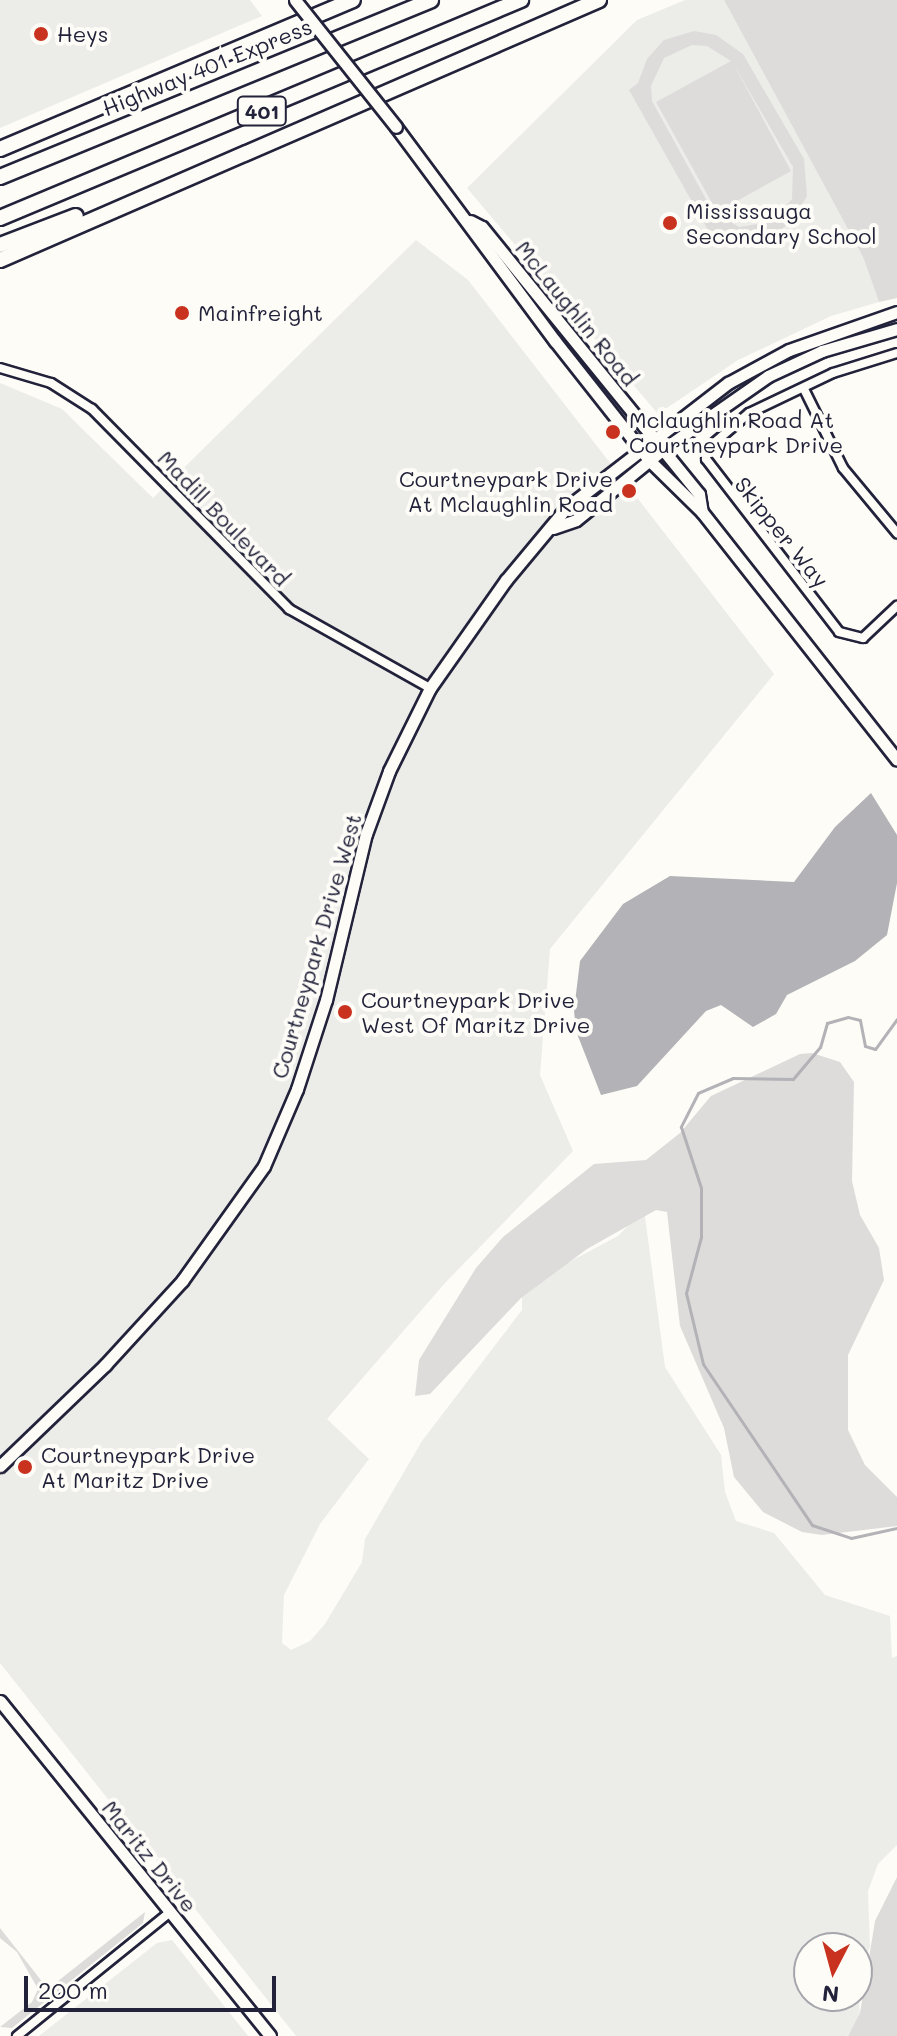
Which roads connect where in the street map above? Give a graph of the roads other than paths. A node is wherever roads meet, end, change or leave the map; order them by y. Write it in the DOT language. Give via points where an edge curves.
graph roads {
  1 [pos="295,0"];
  2 [pos="353,0"];
  3 [pos="431,0"];
  4 [pos="521,0"];
  5 [pos="599,0"];
  6 [pos="0,149"];
  7 [pos="192,173"];
  8 [pos="0,177"];
  9 [pos="0,218"];
  10 [pos="470,221"];
  11 [pos="0,245"];
  12 [pos="0,260"];
  13 [pos="894,313"];
  14 [pos="896,329"];
  15 [pos="897,353"];
  16 [pos="0,368"];
  17 [pos="804,389"];
  18 [pos="652,437"];
  19 [pos="639,447"];
  20 [pos="662,450"];
  21 [pos="649,460"];
  22 [pos="702,512"];
  23 [pos="553,528"];
  24 [pos="897,533"];
  25 [pos="897,606"];
  26 [pos="430,688"];
  27 [pos="897,760"];
  28 [pos="0,1466"];
  29 [pos="0,1701"];
  30 [pos="170,1912"];
  31 [pos="17,2036"];
  32 [pos="270,2036"];
  1 -- 10 [label="main road, McLaughlin Road, bridge"];
  2 -- 6 [label="highway"];
  3 -- 8 [label="highway, Highway 401 Express / 401"];
  4 -- 9 [label="highway, 401"];
  5 -- 7 [label="highway, 401"];
  7 -- 11 [label="highway"];
  7 -- 12 [label="highway, 401"];
  10 -- 18 [label="main road, McLaughlin Road" via="482,227"];
  10 -- 19 [label="main road, McLaughlin Road" via="476,239"];
  13 -- 14 [label="main road"];
  13 -- 18 [label="main road, Courtneypark Drive West" via="789,350 728,383"];
  14 -- 20 [label="main road, Courtneypark Drive West" via="822,351 768,376"];
  15 -- 17 [label="street, Skipper Way"];
  16 -- 26 [label="street, Madill Boulevard" via="51,383 92,409 289,609"];
  17 -- 24 [label="street" via="843,468"];
  17 -- 25 [label="street, Skipper Way" via="749,413 707,449 708,469 839,632 863,638"];
  18 -- 19 [label="main road, Courtneypark Drive West"];
  18 -- 20 [label="main road, McLaughlin Road"];
  19 -- 21 [label="main road, McLaughlin Road"];
  19 -- 23 [label="main road, Courtneypark Drive West" via="566,508"];
  20 -- 21 [label="main road, Courtneypark Drive West"];
  20 -- 22 [label="main road, McLaughlin Road" via="699,494"];
  21 -- 22 [label="main road, McLaughlin Road"];
  21 -- 23 [label="main road, Courtneypark Drive West" via="576,520"];
  22 -- 27 [label="main road, McLaughlin Road"];
  23 -- 26 [label="main road, Courtneypark Drive West" via="506,580"];
  26 -- 28 [label="main road, Courtneypark Drive West" via="389,771 366,834 326,1000 264,1166 173,1291"];
  29 -- 30 [label="main road, Maritz Drive"];
  30 -- 31 [label="street"];
  30 -- 32 [label="main road, Maritz Drive"];
}
